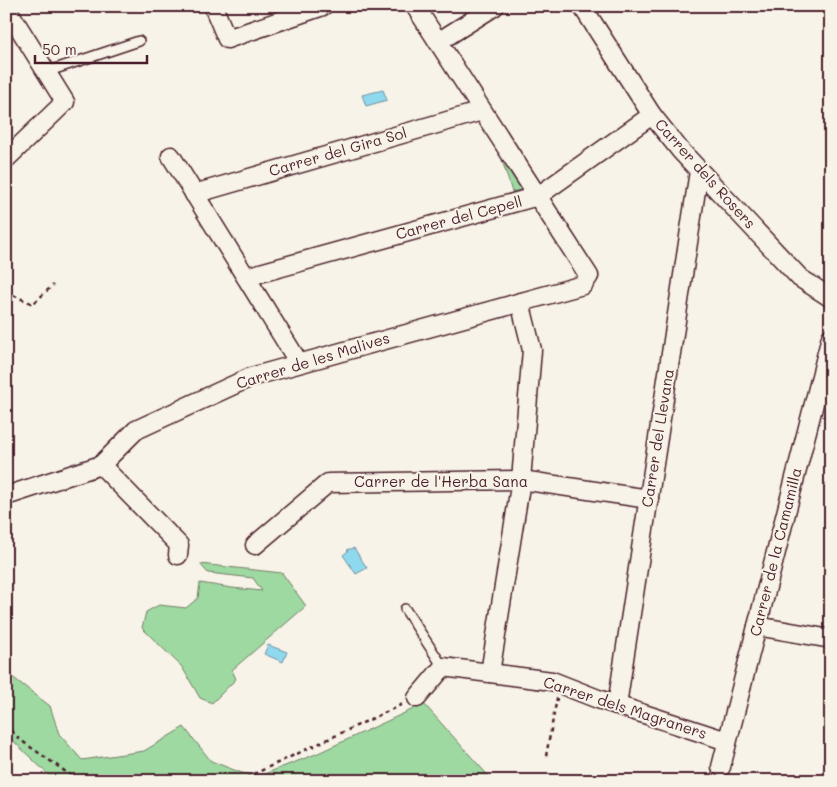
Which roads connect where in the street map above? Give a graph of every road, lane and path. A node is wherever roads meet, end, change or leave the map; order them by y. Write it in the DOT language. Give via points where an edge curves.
graph roads {
  1 [pos="213,6"];
  2 [pos="323,6"];
  3 [pos="414,6"];
  4 [pos="495,6"];
  5 [pos="582,6"];
  6 [pos="6,8"];
  7 [pos="140,41"];
  8 [pos="438,42"];
  9 [pos="46,72"];
  10 [pos="482,111"];
  11 [pos="652,115"];
  12 [pos="171,156"];
  13 [pos="6,160"];
  14 [pos="699,171"];
  15 [pos="194,194"];
  16 [pos="538,196"];
  17 [pos="246,277"];
  18 [pos="53,285"];
  19 [pos="6,292"];
  20 [pos="831,298"];
  21 [pos="520,302"];
  22 [pos="831,337"];
  23 [pos="300,363"];
  24 [pos="101,466"];
  25 [pos="521,480"];
  26 [pos="6,496"];
  27 [pos="649,499"];
  28 [pos="255,545"];
  29 [pos="178,555"];
  30 [pos="405,609"];
  31 [pos="757,626"];
  32 [pos="831,639"];
  33 [pos="444,668"];
  34 [pos="490,674"];
  35 [pos="560,684"];
  36 [pos="417,698"];
  37 [pos="617,705"];
  38 [pos="6,725"];
  39 [pos="727,741"];
  40 [pos="546,756"];
  41 [pos="721,767"];
  42 [pos="84,781"];
  43 [pos="239,781"];
  1 -- 2 [label="street" via="228,39"];
  3 -- 8 [label="street"];
  4 -- 8 [label="street"];
  5 -- 11 [label="street, Carrer dels Rosers"];
  6 -- 9 [label="street"];
  7 -- 9 [label="lane"];
  8 -- 10 [label="street"];
  9 -- 13 [label="street" via="65,102"];
  10 -- 15 [label="street, Carrer del Gira Sol"];
  10 -- 16 [label="street"];
  11 -- 14 [label="street, Carrer dels Rosers"];
  11 -- 16 [label="street, Carrer del Cepell"];
  12 -- 15 [label="street"];
  14 -- 20 [label="street, Carrer dels Rosers" via="800,278"];
  14 -- 27 [label="street, Carrer del Llevana"];
  15 -- 17 [label="street"];
  16 -- 17 [label="street, Carrer del Cepell"];
  16 -- 21 [label="street, Carrer de les Malives" via="589,276 583,285"];
  17 -- 23 [label="street"];
  18 -- 19 [label="path" via="32,304"];
  21 -- 23 [label="street, Carrer de les Malives"];
  21 -- 25 [label="street" via="532,350"];
  22 -- 31 [label="street, Carrer de la Camamilla"];
  23 -- 24 [label="street, Carrer de les Malives" via="251,377 136,430"];
  24 -- 26 [label="street, Carrer de les Malives"];
  24 -- 29 [label="street" via="180,545"];
  25 -- 27 [label="street, Carrer de l'Herba Sana"];
  25 -- 28 [label="street, Carrer de l'Herba Sana" via="328,483"];
  25 -- 34 [label="street"];
  27 -- 37 [label="street, Carrer del Llevana"];
  30 -- 33 [label="lane"];
  31 -- 32 [label="street"];
  31 -- 39 [label="street, Carrer de la Camamilla"];
  33 -- 34 [label="street, Carrer dels Magraners"];
  33 -- 36 [label="street"];
  34 -- 35 [label="street, Carrer dels Magraners"];
  35 -- 37 [label="street, Carrer dels Magraners"];
  35 -- 40 [label="path"];
  36 -- 43 [label="path"];
  37 -- 39 [label="street, Carrer dels Magraners"];
  38 -- 42 [label="path" via="26,744 76,779"];
  39 -- 41 [label="street, Carrer de la Camamilla"];
}
